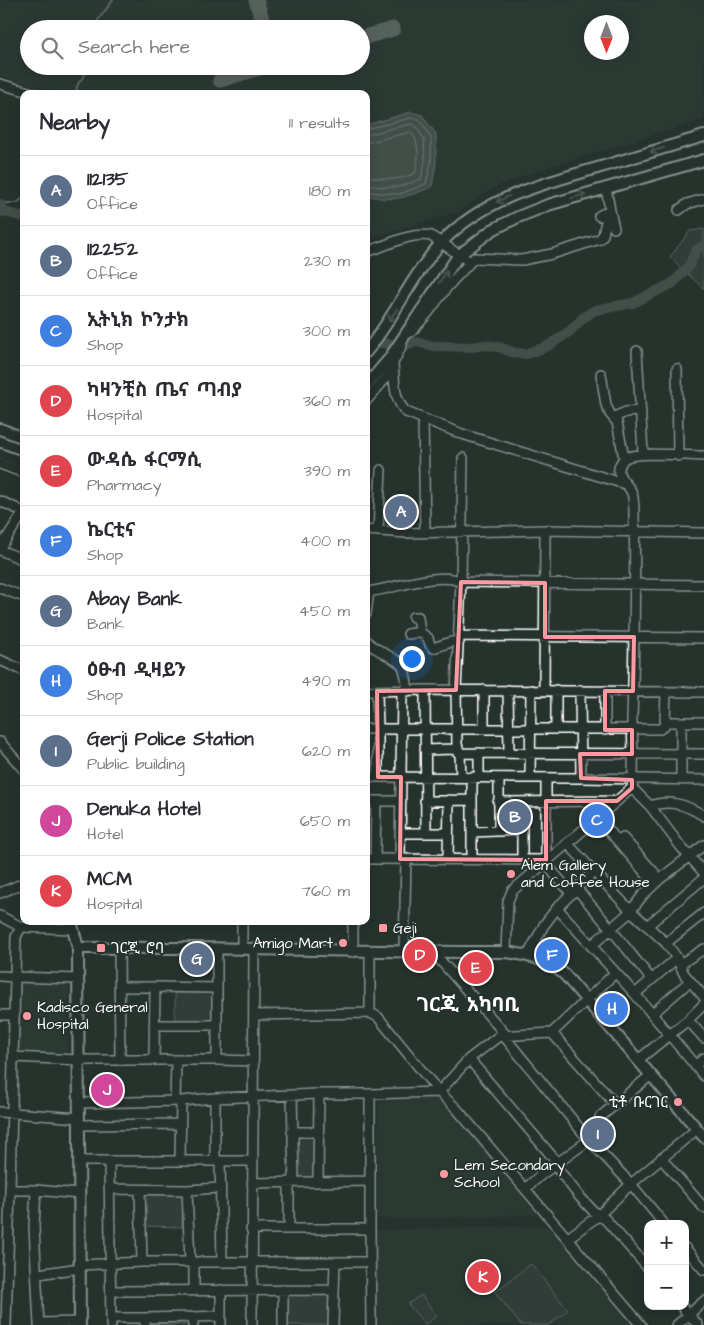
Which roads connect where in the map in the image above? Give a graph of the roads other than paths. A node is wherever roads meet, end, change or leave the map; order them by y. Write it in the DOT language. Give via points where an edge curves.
graph roads {
  1 [pos="0,84"];
  2 [pos="22,90"];
  3 [pos="704,136"];
  4 [pos="704,160"];
  5 [pos="606,188"];
  6 [pos="704,199"];
  7 [pos="679,210"];
  8 [pos="606,213"];
  9 [pos="614,228"];
  10 [pos="442,243"];
  11 [pos="370,251"];
  12 [pos="458,256"];
  13 [pos="470,262"];
  14 [pos="405,336"];
  15 [pos="370,347"];
  16 [pos="637,351"];
  17 [pos="391,362"];
  18 [pos="677,368"];
  19 [pos="601,374"];
  20 [pos="370,382"];
  21 [pos="370,396"];
  22 [pos="641,411"];
  23 [pos="614,417"];
  24 [pos="422,420"];
  25 [pos="0,429"];
  26 [pos="20,436"];
  27 [pos="643,453"];
  28 [pos="0,454"];
  29 [pos="678,456"];
  30 [pos="704,456"];
  31 [pos="463,458"];
  32 [pos="624,458"];
  33 [pos="20,462"];
  34 [pos="0,464"];
  35 [pos="381,470"];
  36 [pos="20,472"];
  37 [pos="625,484"];
  38 [pos="0,501"];
  39 [pos="20,510"];
  40 [pos="20,518"];
  41 [pos="370,530"];
  42 [pos="378,531"];
  43 [pos="462,531"];
  44 [pos="425,532"];
  45 [pos="634,532"];
  46 [pos="704,533"];
  47 [pos="545,535"];
  48 [pos="0,549"];
  49 [pos="20,558"];
  50 [pos="461,582"];
  51 [pos="545,583"];
  52 [pos="634,584"];
  53 [pos="704,584"];
  54 [pos="0,588"];
  55 [pos="370,592"];
  56 [pos="20,596"];
  57 [pos="413,617"];
  58 [pos="420,632"];
  59 [pos="408,634"];
  60 [pos="545,637"];
  61 [pos="634,638"];
  62 [pos="704,638"];
  63 [pos="459,639"];
  64 [pos="370,645"];
  65 [pos="417,656"];
  66 [pos="0,660"];
  67 [pos="403,666"];
  68 [pos="20,669"];
  69 [pos="425,690"];
  70 [pos="456,690"];
  71 [pos="484,690"];
  72 [pos="508,690"];
  73 [pos="531,690"];
  74 [pos="544,690"];
  75 [pos="556,690"];
  76 [pos="580,690"];
  77 [pos="370,691"];
  78 [pos="405,691"];
  79 [pos="606,691"];
  80 [pos="633,691"];
  81 [pos="377,692"];
  82 [pos="666,692"];
  83 [pos="704,692"];
  84 [pos="665,722"];
  85 [pos="680,722"];
  86 [pos="704,722"];
  87 [pos="425,728"];
  88 [pos="456,728"];
  89 [pos="484,728"];
  90 [pos="508,728"];
  91 [pos="370,729"];
  92 [pos="378,729"];
  93 [pos="401,729"];
  94 [pos="530,729"];
  95 [pos="556,729"];
  96 [pos="581,730"];
  97 [pos="605,730"];
  98 [pos="632,730"];
  99 [pos="0,742"];
  100 [pos="425,750"];
  101 [pos="459,753"];
  102 [pos="478,753"];
  103 [pos="509,753"];
  104 [pos="530,754"];
  105 [pos="580,754"];
  106 [pos="632,754"];
  107 [pos="682,754"];
  108 [pos="704,754"];
  109 [pos="20,765"];
  110 [pos="370,776"];
  111 [pos="425,776"];
  112 [pos="378,777"];
  113 [pos="401,777"];
  114 [pos="461,777"];
  115 [pos="475,777"];
  116 [pos="499,778"];
  117 [pos="530,778"];
  118 [pos="546,778"];
  119 [pos="581,778"];
  120 [pos="681,780"];
  121 [pos="704,780"];
  122 [pos="632,784"];
  123 [pos="449,800"];
  124 [pos="472,800"];
  125 [pos="370,801"];
  126 [pos="376,801"];
  127 [pos="401,801"];
  128 [pos="425,801"];
  129 [pos="546,801"];
  130 [pos="617,801"];
  131 [pos="498,802"];
  132 [pos="522,802"];
  133 [pos="650,806"];
  134 [pos="599,815"];
  135 [pos="704,816"];
  136 [pos="522,830"];
  137 [pos="371,831"];
  138 [pos="499,831"];
  139 [pos="472,832"];
  140 [pos="426,833"];
  141 [pos="447,833"];
  142 [pos="400,834"];
  143 [pos="567,843"];
  144 [pos="704,845"];
  145 [pos="690,856"];
  146 [pos="371,859"];
  147 [pos="403,859"];
  148 [pos="448,859"];
  149 [pos="472,859"];
  150 [pos="522,859"];
  151 [pos="545,861"];
  152 [pos="594,871"];
  153 [pos="704,873"];
  154 [pos="704,878"];
  155 [pos="657,882"];
  156 [pos="20,885"];
  157 [pos="574,891"];
  158 [pos="0,894"];
  159 [pos="557,908"];
  160 [pos="630,910"];
  161 [pos="704,913"];
  162 [pos="0,916"];
  163 [pos="72,925"];
  164 [pos="242,925"];
  165 [pos="353,925"];
  166 [pos="647,926"];
  167 [pos="21,927"];
  168 [pos="611,929"];
  169 [pos="666,943"];
  170 [pos="591,946"];
  171 [pos="119,947"];
  172 [pos="78,948"];
  173 [pos="217,948"];
  174 [pos="242,949"];
  175 [pos="254,949"];
  176 [pos="703,950"];
  177 [pos="370,951"];
  178 [pos="353,952"];
  179 [pos="404,952"];
  180 [pos="433,952"];
  181 [pos="506,952"];
  182 [pos="528,955"];
  183 [pos="678,961"];
  184 [pos="615,973"];
  185 [pos="0,976"];
  186 [pos="15,977"];
  187 [pos="77,979"];
  188 [pos="651,979"];
  189 [pos="690,981"];
  190 [pos="120,987"];
  191 [pos="155,987"];
  192 [pos="216,988"];
  193 [pos="635,994"];
  194 [pos="704,997"];
  195 [pos="586,1001"];
  196 [pos="704,1004"];
  197 [pos="370,1013"];
  198 [pos="652,1014"];
  199 [pos="0,1015"];
  200 [pos="13,1015"];
  201 [pos="254,1015"];
  202 [pos="688,1020"];
  203 [pos="216,1025"];
  204 [pos="154,1026"];
  205 [pos="552,1033"];
  206 [pos="668,1034"];
  207 [pos="504,1035"];
  208 [pos="704,1038"];
  209 [pos="13,1057"];
  210 [pos="704,1058"];
  211 [pos="154,1059"];
  212 [pos="469,1059"];
  213 [pos="78,1060"];
  214 [pos="120,1060"];
  215 [pos="176,1060"];
  216 [pos="218,1060"];
  217 [pos="638,1060"];
  218 [pos="253,1061"];
  219 [pos="695,1066"];
  220 [pos="651,1075"];
  221 [pos="704,1076"];
  222 [pos="439,1092"];
  223 [pos="319,1094"];
  224 [pos="370,1094"];
  225 [pos="292,1095"];
  226 [pos="253,1096"];
  227 [pos="215,1098"];
  228 [pos="178,1101"];
  229 [pos="78,1104"];
  230 [pos="615,1104"];
  231 [pos="0,1112"];
  232 [pos="10,1113"];
  233 [pos="600,1117"];
  234 [pos="79,1121"];
  235 [pos="180,1124"];
  236 [pos="292,1132"];
  237 [pos="318,1132"];
  238 [pos="701,1133"];
  239 [pos="589,1140"];
  240 [pos="0,1152"];
  241 [pos="10,1152"];
  242 [pos="661,1158"];
  243 [pos="180,1160"];
  244 [pos="79,1161"];
  245 [pos="109,1161"];
  246 [pos="217,1161"];
  247 [pos="252,1161"];
  248 [pos="557,1164"];
  249 [pos="370,1181"];
  250 [pos="292,1182"];
  251 [pos="318,1182"];
  252 [pos="252,1183"];
  253 [pos="631,1184"];
  254 [pos="6,1185"];
  255 [pos="220,1188"];
  256 [pos="110,1189"];
  257 [pos="525,1189"];
  258 [pos="36,1190"];
  259 [pos="140,1190"];
  260 [pos="187,1190"];
  261 [pos="79,1194"];
  262 [pos="4,1202"];
  263 [pos="704,1208"];
  264 [pos="598,1216"];
  265 [pos="661,1220"];
  266 [pos="251,1229"];
  267 [pos="289,1229"];
  268 [pos="370,1230"];
  269 [pos="4,1235"];
  270 [pos="568,1238"];
  271 [pos="689,1253"];
  272 [pos="142,1262"];
  273 [pos="222,1262"];
  274 [pos="251,1262"];
  275 [pos="335,1262"];
  276 [pos="370,1262"];
  277 [pos="111,1263"];
  278 [pos="192,1263"];
  279 [pos="645,1265"];
  280 [pos="80,1266"];
  281 [pos="4,1269"];
  282 [pos="704,1270"];
  283 [pos="38,1274"];
  284 [pos="194,1290"];
  285 [pos="222,1290"];
  286 [pos="251,1290"];
  287 [pos="282,1290"];
  288 [pos="334,1290"];
  289 [pos="112,1292"];
  290 [pos="704,1301"];
  291 [pos="685,1310"];
  292 [pos="689,1315"];
  293 [pos="4,1319"];
  294 [pos="221,1320"];
  295 [pos="145,1321"];
  296 [pos="193,1321"];
  297 [pos="111,1322"];
  298 [pos="80,1323"];
  299 [pos="39,1324"];
  300 [pos="252,1325"];
  301 [pos="283,1325"];
  302 [pos="333,1325"];
  303 [pos="371,1325"];
  304 [pos="641,1325"];
  305 [pos="677,1325"];
  306 [pos="698,1325"];
  1 -- 2 [label="street"];
  3 -- 10 [label="main road, one-way" via="506,197 488,206"];
  4 -- 5 [label="main road"];
  5 -- 8 [label="street"];
  12 -- 5 [label="main road, one-way" via="492,230 518,217"];
  6 -- 7 [label="street"];
  8 -- 9 [label="street"];
  8 -- 13 [label="street" via="600,239 542,257 522,260 474,258"];
  10 -- 11 [label="street" via="431,236 418,235"];
  10 -- 12 [label="street"];
  10 -- 15 [label="main road, one-way"];
  12 -- 13 [label="street"];
  14 -- 12 [label="main road, one-way"];
  13 -- 14 [label="street" via="428,314"];
  14 -- 17 [label="main road"];
  14 -- 17 [label="street" via="400,351"];
  16 -- 22 [label="street"];
  17 -- 20 [label="main road"];
  17 -- 21 [label="street" via="385,379"];
  17 -- 24 [label="street" via="401,407"];
  18 -- 29 [label="street"];
  19 -- 23 [label="street" via="606,405"];
  22 -- 23 [label="street"];
  22 -- 27 [label="street"];
  23 -- 32 [label="street"];
  24 -- 37 [label="street"];
  24 -- 44 [label="street"];
  25 -- 26 [label="main road"];
  27 -- 29 [label="street"];
  27 -- 32 [label="street"];
  28 -- 33 [label="main road"];
  29 -- 30 [label="street"];
  31 -- 43 [label="street"];
  32 -- 37 [label="street" via="619,472"];
  34 -- 36 [label="street"];
  35 -- 42 [label="street"];
  37 -- 45 [label="street" via="632,493"];
  38 -- 39 [label="street"];
  40 -- 48 [label="street"];
  41 -- 42 [label="street"];
  42 -- 44 [label="street"];
  43 -- 44 [label="street"];
  43 -- 45 [label="street"];
  43 -- 50 [label="street"];
  45 -- 46 [label="street"];
  45 -- 52 [label="street"];
  47 -- 51 [label="street"];
  48 -- 49 [label="street"];
  50 -- 51 [label="street"];
  50 -- 55 [label="street" via="440,578"];
  50 -- 63 [label="street"];
  51 -- 52 [label="street"];
  51 -- 60 [label="street"];
  52 -- 53 [label="street"];
  52 -- 61 [label="street"];
  54 -- 56 [label="street"];
  57 -- 58 [label="street" via="418,617"];
  58 -- 59 [label="street"];
  58 -- 63 [label="street" via="433,648"];
  60 -- 61 [label="street"];
  60 -- 63 [label="street"];
  60 -- 74 [label="street"];
  61 -- 62 [label="street"];
  61 -- 80 [label="street"];
  63 -- 70 [label="street"];
  64 -- 67 [label="street"];
  65 -- 67 [label="street" via="405,660"];
  66 -- 68 [label="street"];
  67 -- 78 [label="street"];
  69 -- 70 [label="street"];
  69 -- 78 [label="street"];
  69 -- 87 [label="street"];
  70 -- 71 [label="street"];
  70 -- 88 [label="street"];
  71 -- 72 [label="street"];
  71 -- 89 [label="street"];
  72 -- 73 [label="street"];
  72 -- 90 [label="street"];
  73 -- 74 [label="street"];
  73 -- 94 [label="street"];
  74 -- 75 [label="street"];
  75 -- 76 [label="street"];
  75 -- 95 [label="street"];
  76 -- 79 [label="street"];
  76 -- 96 [label="street"];
  77 -- 81 [label="street"];
  78 -- 81 [label="street"];
  78 -- 93 [label="street"];
  79 -- 80 [label="street"];
  79 -- 97 [label="street"];
  80 -- 82 [label="street"];
  80 -- 98 [label="street"];
  81 -- 92 [label="street"];
  82 -- 83 [label="street"];
  82 -- 84 [label="street"];
  84 -- 85 [label="street"];
  84 -- 98 [label="street" via="660,729"];
  85 -- 86 [label="street"];
  85 -- 107 [label="street"];
  87 -- 88 [label="street"];
  87 -- 93 [label="street"];
  87 -- 100 [label="street"];
  88 -- 89 [label="street"];
  88 -- 101 [label="street"];
  89 -- 90 [label="street"];
  90 -- 94 [label="street"];
  90 -- 103 [label="street"];
  91 -- 92 [label="street"];
  92 -- 93 [label="street"];
  92 -- 112 [label="street"];
  93 -- 113 [label="street"];
  94 -- 95 [label="street"];
  94 -- 104 [label="street"];
  95 -- 96 [label="street"];
  96 -- 97 [label="street"];
  96 -- 105 [label="street"];
  97 -- 98 [label="street"];
  98 -- 106 [label="street"];
  99 -- 109 [label="street"];
  100 -- 101 [label="street" via="454,749"];
  100 -- 111 [label="street"];
  101 -- 102 [label="street"];
  101 -- 114 [label="street"];
  102 -- 103 [label="street"];
  102 -- 115 [label="street"];
  103 -- 104 [label="street"];
  104 -- 105 [label="street"];
  104 -- 117 [label="street"];
  105 -- 106 [label="street"];
  105 -- 119 [label="street"];
  106 -- 107 [label="street"];
  106 -- 122 [label="street"];
  107 -- 108 [label="street"];
  107 -- 120 [label="street"];
  110 -- 112 [label="street"];
  111 -- 113 [label="street"];
  111 -- 114 [label="street"];
  111 -- 128 [label="street"];
  112 -- 113 [label="street"];
  113 -- 127 [label="street"];
  114 -- 115 [label="street"];
  115 -- 116 [label="street"];
  115 -- 124 [label="street"];
  116 -- 117 [label="street"];
  116 -- 131 [label="street"];
  117 -- 118 [label="street"];
  118 -- 119 [label="street"];
  118 -- 129 [label="street"];
  119 -- 122 [label="street"];
  120 -- 121 [label="street"];
  120 -- 122 [label="street"];
  122 -- 130 [label="street"];
  122 -- 133 [label="street"];
  123 -- 124 [label="street"];
  123 -- 128 [label="street"];
  123 -- 141 [label="street"];
  124 -- 139 [label="street"];
  125 -- 126 [label="street"];
  126 -- 127 [label="street"];
  126 -- 137 [label="street"];
  127 -- 142 [label="street"];
  128 -- 140 [label="street"];
  129 -- 130 [label="street"];
  129 -- 132 [label="street"];
  129 -- 151 [label="street"];
  130 -- 134 [label="street"];
  131 -- 132 [label="street"];
  131 -- 138 [label="street"];
  132 -- 136 [label="street"];
  133 -- 135 [label="street" via="670,802"];
  133 -- 145 [label="street"];
  134 -- 143 [label="street"];
  134 -- 155 [label="street"];
  136 -- 138 [label="street"];
  136 -- 150 [label="street"];
  137 -- 146 [label="street"];
  138 -- 139 [label="street"];
  139 -- 149 [label="street"];
  140 -- 141 [label="street"];
  140 -- 142 [label="street"];
  141 -- 148 [label="street"];
  142 -- 147 [label="street"];
  143 -- 151 [label="street"];
  143 -- 152 [label="street"];
  144 -- 145 [label="street"];
  145 -- 153 [label="street"];
  145 -- 155 [label="street"];
  146 -- 147 [label="street"];
  147 -- 148 [label="street"];
  147 -- 179 [label="street"];
  148 -- 149 [label="street"];
  149 -- 150 [label="street"];
  150 -- 151 [label="street"];
  151 -- 157 [label="street"];
  151 -- 181 [label="street" via="509,896"];
  152 -- 157 [label="street"];
  152 -- 160 [label="street"];
  154 -- 166 [label="street"];
  155 -- 160 [label="street"];
  156 -- 158 [label="street"];
  157 -- 159 [label="street"];
  157 -- 168 [label="street"];
  159 -- 170 [label="street"];
  159 -- 182 [label="street"];
  160 -- 166 [label="street"];
  160 -- 168 [label="street"];
  161 -- 169 [label="street"];
  162 -- 167 [label="street"];
  163 -- 167 [label="street"];
  163 -- 172 [label="main road"];
  164 -- 174 [label="street"];
  165 -- 178 [label="street"];
  166 -- 169 [label="street"];
  167 -- 186 [label="street" via="16,938"];
  168 -- 170 [label="street"];
  168 -- 188 [label="street"];
  169 -- 183 [label="street"];
  170 -- 184 [label="street"];
  171 -- 172 [label="main road"];
  171 -- 173 [label="main road"];
  171 -- 190 [label="street"];
  172 -- 187 [label="main road"];
  173 -- 174 [label="main road"];
  173 -- 192 [label="street"];
  174 -- 175 [label="main road"];
  175 -- 178 [label="main road"];
  175 -- 201 [label="street"];
  176 -- 183 [label="street"];
  177 -- 178 [label="main road"];
  177 -- 179 [label="main road"];
  177 -- 197 [label="street"];
  179 -- 180 [label="main road"];
  180 -- 181 [label="main road"];
  180 -- 207 [label="street"];
  181 -- 182 [label="main road"];
  182 -- 195 [label="main road" via="558,969"];
  183 -- 188 [label="street"];
  183 -- 189 [label="street"];
  184 -- 193 [label="street"];
  184 -- 195 [label="street"];
  185 -- 186 [label="street"];
  186 -- 187 [label="street"];
  186 -- 200 [label="street"];
  187 -- 213 [label="main road"];
  188 -- 193 [label="street"];
  189 -- 194 [label="street"];
  189 -- 198 [label="street"];
  190 -- 191 [label="street"];
  190 -- 214 [label="street"];
  191 -- 192 [label="street"];
  191 -- 204 [label="street"];
  192 -- 203 [label="street"];
  193 -- 198 [label="street"];
  195 -- 205 [label="street"];
  195 -- 217 [label="main road"];
  196 -- 202 [label="street"];
  197 -- 201 [label="street"];
  197 -- 222 [label="street" via="378,1017"];
  198 -- 206 [label="street"];
  199 -- 200 [label="street"];
  200 -- 209 [label="street"];
  201 -- 218 [label="street"];
  202 -- 206 [label="street"];
  202 -- 208 [label="street"];
  203 -- 204 [label="street"];
  203 -- 216 [label="street"];
  204 -- 211 [label="street"];
  205 -- 207 [label="street"];
  205 -- 230 [label="street"];
  206 -- 217 [label="street"];
  206 -- 219 [label="street"];
  207 -- 212 [label="street"];
  207 -- 239 [label="street"];
  209 -- 213 [label="street"];
  209 -- 232 [label="street"];
  210 -- 219 [label="street"];
  211 -- 214 [label="street"];
  211 -- 215 [label="street"];
  212 -- 222 [label="street"];
  212 -- 248 [label="street"];
  213 -- 214 [label="street"];
  213 -- 229 [label="main road"];
  215 -- 216 [label="street"];
  215 -- 228 [label="street"];
  216 -- 218 [label="street"];
  217 -- 220 [label="main road"];
  218 -- 226 [label="street"];
  219 -- 221 [label="street"];
  220 -- 230 [label="street"];
  220 -- 238 [label="main road"];
  222 -- 224 [label="street"];
  222 -- 257 [label="street"];
  223 -- 224 [label="street"];
  223 -- 225 [label="street"];
  223 -- 237 [label="street"];
  224 -- 249 [label="street"];
  225 -- 226 [label="street"];
  225 -- 236 [label="street"];
  226 -- 227 [label="street"];
  226 -- 247 [label="street"];
  227 -- 228 [label="street"];
  227 -- 246 [label="street"];
  228 -- 229 [label="street"];
  228 -- 235 [label="street"];
  229 -- 234 [label="main road"];
  230 -- 233 [label="street"];
  231 -- 232 [label="street"];
  232 -- 234 [label="street"];
  232 -- 241 [label="street"];
  234 -- 235 [label="street"];
  234 -- 244 [label="main road"];
  235 -- 243 [label="street"];
  236 -- 237 [label="street"];
  236 -- 250 [label="street"];
  237 -- 251 [label="street"];
  238 -- 242 [label="street"];
  239 -- 248 [label="street"];
  239 -- 253 [label="street"];
  240 -- 241 [label="street"];
  241 -- 254 [label="street"];
  242 -- 253 [label="street"];
  242 -- 263 [label="street"];
  243 -- 245 [label="street"];
  243 -- 246 [label="street"];
  244 -- 245 [label="street"];
  244 -- 261 [label="main road"];
  245 -- 256 [label="street"];
  246 -- 247 [label="street"];
  246 -- 255 [label="street"];
  247 -- 252 [label="street"];
  248 -- 257 [label="street"];
  248 -- 264 [label="street" via="566,1180"];
  249 -- 251 [label="street"];
  249 -- 268 [label="street"];
  250 -- 251 [label="street"];
  250 -- 252 [label="street"];
  250 -- 267 [label="street"];
  252 -- 266 [label="street"];
  253 -- 264 [label="street"];
  253 -- 265 [label="street"];
  254 -- 258 [label="street"];
  254 -- 262 [label="street"];
  255 -- 260 [label="street"];
  255 -- 273 [label="street"];
  256 -- 259 [label="street"];
  256 -- 277 [label="street"];
  257 -- 270 [label="street"];
  258 -- 261 [label="street"];
  258 -- 283 [label="street" via="34,1227"];
  259 -- 260 [label="street"];
  259 -- 272 [label="street"];
  260 -- 278 [label="street"];
  261 -- 280 [label="main road"];
  262 -- 269 [label="street"];
  264 -- 270 [label="street"];
  264 -- 279 [label="street"];
  266 -- 267 [label="street"];
  266 -- 274 [label="street"];
  267 -- 268 [label="street"];
  268 -- 276 [label="street"];
  269 -- 281 [label="street"];
  270 -- 304 [label="street"];
  271 -- 282 [label="street"];
  272 -- 277 [label="street"];
  272 -- 278 [label="street"];
  273 -- 274 [label="street"];
  273 -- 278 [label="street"];
  274 -- 275 [label="street"];
  274 -- 286 [label="street"];
  275 -- 276 [label="street"];
  275 -- 288 [label="street"];
  276 -- 303 [label="street"];
  277 -- 280 [label="street"];
  277 -- 289 [label="street"];
  278 -- 284 [label="street"];
  280 -- 283 [label="street"];
  280 -- 298 [label="main road"];
  281 -- 293 [label="street"];
  283 -- 299 [label="street"];
  284 -- 285 [label="street"];
  284 -- 289 [label="street"];
  285 -- 286 [label="street"];
  285 -- 294 [label="street"];
  286 -- 287 [label="street"];
  286 -- 300 [label="street"];
  287 -- 288 [label="street"];
  287 -- 301 [label="street"];
  288 -- 302 [label="street"];
  289 -- 297 [label="street"];
  290 -- 292 [label="street"];
  291 -- 292 [label="street"];
  292 -- 305 [label="street"];
  292 -- 306 [label="street"];
  294 -- 296 [label="street"];
  295 -- 296 [label="street"];
  295 -- 297 [label="street"];
  298 -- 299 [label="street"];
}
